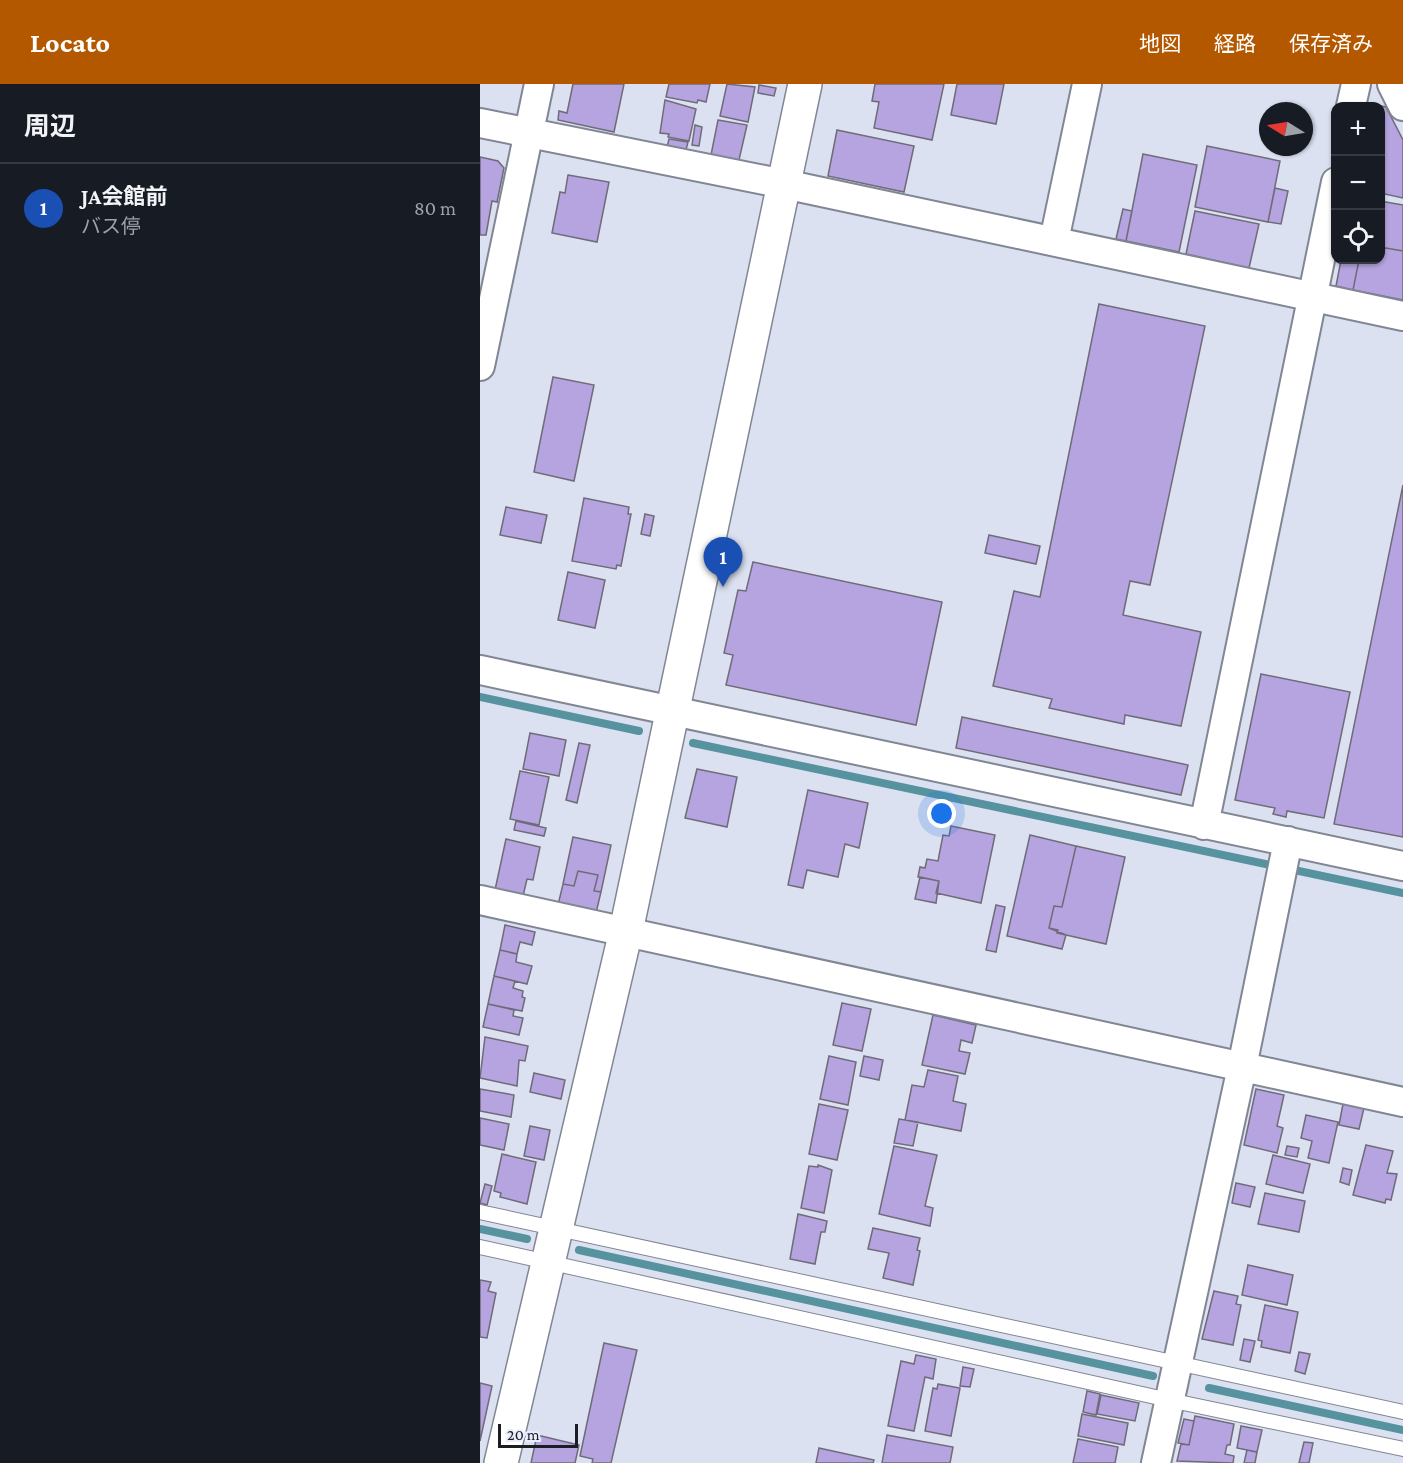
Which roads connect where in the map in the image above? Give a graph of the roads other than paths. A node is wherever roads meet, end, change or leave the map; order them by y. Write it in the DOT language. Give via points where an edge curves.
graph roads {
  1 [pos="539,84"];
  2 [pos="805,84"];
  3 [pos="1087,84"];
  4 [pos="1356,84"];
  5 [pos="1392,84"];
  6 [pos="1352,102"];
  7 [pos="1403,106"];
  8 [pos="480,123"];
  9 [pos="529,133"];
  10 [pos="784,184"];
  11 [pos="1331,202"];
  12 [pos="1054,241"];
  13 [pos="1312,298"];
  14 [pos="1403,316"];
  15 [pos="480,366"];
  16 [pos="480,670"];
  17 [pos="672,710"];
  18 [pos="1204,825"];
  19 [pos="1287,846"];
  20 [pos="1403,866"];
  21 [pos="480,900"];
  22 [pos="626,931"];
  23 [pos="1242,1067"];
  24 [pos="1403,1102"];
  25 [pos="480,1212"];
  26 [pos="555,1229"];
  27 [pos="480,1247"];
  28 [pos="547,1261"];
  29 [pos="1177,1364"];
  30 [pos="1169,1400"];
  31 [pos="1403,1412"];
  32 [pos="1403,1449"];
  33 [pos="501,1463"];
  34 [pos="1156,1463"];
  1 -- 9 [label="street"];
  2 -- 10 [label="street"];
  3 -- 12 [label="street"];
  4 -- 6 [label="street"];
  5 -- 7 [label="street"];
  8 -- 9 [label="street"];
  9 -- 10 [label="street"];
  9 -- 15 [label="street"];
  10 -- 12 [label="street"];
  10 -- 17 [label="street"];
  11 -- 13 [label="street"];
  12 -- 13 [label="street"];
  13 -- 14 [label="street"];
  13 -- 18 [label="street"];
  16 -- 17 [label="street"];
  17 -- 18 [label="street"];
  17 -- 22 [label="street"];
  18 -- 19 [label="street"];
  19 -- 20 [label="street"];
  19 -- 23 [label="street"];
  21 -- 22 [label="street"];
  22 -- 23 [label="street"];
  22 -- 26 [label="street"];
  23 -- 24 [label="street"];
  23 -- 29 [label="street"];
  25 -- 26 [label="lane"];
  26 -- 28 [label="street"];
  26 -- 29 [label="lane"];
  27 -- 28 [label="lane"];
  28 -- 30 [label="lane"];
  28 -- 33 [label="street"];
  29 -- 30 [label="street"];
  29 -- 31 [label="lane"];
  30 -- 32 [label="lane"];
  30 -- 34 [label="street"];
}
